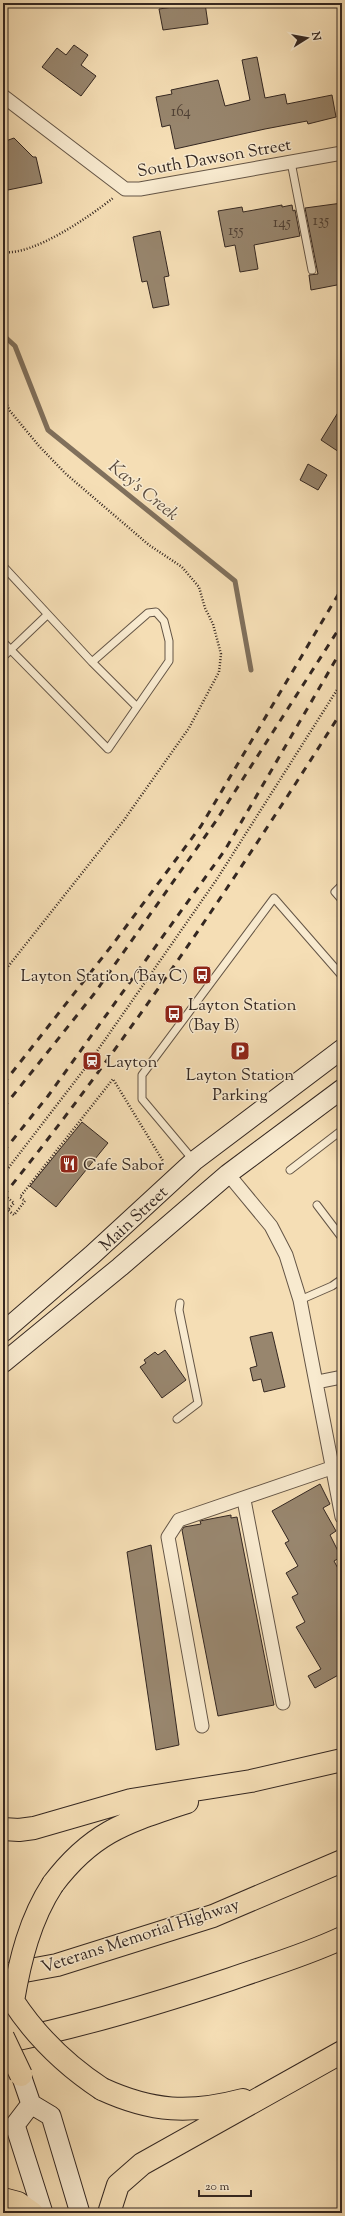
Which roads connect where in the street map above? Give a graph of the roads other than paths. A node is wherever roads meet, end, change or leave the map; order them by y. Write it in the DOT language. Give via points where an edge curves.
graph roads {
  1 [pos="3,96"];
  2 [pos="342,153"];
  3 [pos="291,162"];
  4 [pos="312,270"];
  5 [pos="3,566"];
  6 [pos="47,615"];
  7 [pos="3,642"];
  8 [pos="11,650"];
  9 [pos="3,658"];
  10 [pos="92,662"];
  11 [pos="137,707"];
  12 [pos="342,885"];
  13 [pos="342,900"];
  14 [pos="342,976"];
  15 [pos="342,1049"];
  16 [pos="342,1089"];
  17 [pos="342,1130"];
  18 [pos="194,1161"];
  19 [pos="290,1170"];
  20 [pos="228,1174"];
  21 [pos="317,1205"];
  22 [pos="342,1238"];
  23 [pos="342,1279"];
  24 [pos="300,1300"];
  25 [pos="180,1303"];
  26 [pos="3,1332"];
  27 [pos="3,1363"];
  28 [pos="342,1377"];
  29 [pos="317,1382"];
  30 [pos="177,1419"];
  31 [pos="334,1467"];
  32 [pos="244,1500"];
  33 [pos="342,1517"];
  34 [pos="283,1703"];
  35 [pos="202,1726"];
  36 [pos="342,1760"];
  37 [pos="251,1781"];
  38 [pos="3,1829"];
  39 [pos="342,1861"];
  40 [pos="342,1938"];
  41 [pos="3,1975"];
  42 [pos="6,2001"];
  43 [pos="5,2039"];
  44 [pos="342,2052"];
  45 [pos="21,2075"];
  46 [pos="267,2094"];
  47 [pos="31,2104"];
  48 [pos="3,2198"];
  49 [pos="32,2213"];
  50 [pos="43,2213"];
  51 [pos="80,2213"];
  52 [pos="109,2213"];
  1 -- 3 [label="street, South Dawson Street" via="124,189 140,189"];
  2 -- 3 [label="street, South Dawson Street"];
  3 -- 4 [label="lane"];
  5 -- 6 [label="lane"];
  6 -- 8 [label="lane"];
  6 -- 10 [label="lane"];
  7 -- 8 [label="lane"];
  8 -- 9 [label="lane"];
  8 -- 11 [label="lane" via="108,749"];
  10 -- 11 [label="lane"];
  10 -- 11 [label="lane" via="148,613 156,612 164,621 169,641 169,660"];
  12 -- 13 [label="lane" via="335,892"];
  14 -- 18 [label="lane" via="274,898 142,1075 142,1099"];
  15 -- 18 [label="main road, Main Street"];
  16 -- 20 [label="main road, Main Street"];
  17 -- 19 [label="lane"];
  18 -- 26 [label="main road, Main Street"];
  20 -- 24 [label="street" via="271,1226 286,1255"];
  20 -- 27 [label="main road, Main Street"];
  21 -- 22 [label="lane"];
  23 -- 24 [label="lane"];
  24 -- 29 [label="street"];
  25 -- 30 [label="lane" via="179,1310 198,1403"];
  28 -- 29 [label="street"];
  29 -- 31 [label="street"];
  31 -- 32 [label="street"];
  31 -- 33 [label="street"];
  32 -- 34 [label="street"];
  32 -- 35 [label="street" via="180,1520 168,1537"];
  36 -- 37 [label="highway"];
  37 -- 38 [label="highway" via="131,1800 34,1828"];
  37 -- 42 [label="highway, bridge" via="117,1827 82,1851 53,1884 42,1903"];
  39 -- 41 [label="highway, Veterans Memorial Highway" via="213,1916 57,1965"];
  40 -- 43 [label="highway" via="319,1949 175,1997 100,2019"];
  42 -- 43 [label="highway"];
  42 -- 46 [label="highway, bridge" via="80,2074 102,2089 148,2106 180,2110 213,2107"];
  43 -- 45 [label="highway, bridge"];
  44 -- 46 [label="highway"];
  45 -- 47 [label="main road"];
  46 -- 52 [label="highway" via="142,2164 118,2185"];
  47 -- 50 [label="main road" via="15,2125"];
  47 -- 51 [label="main road" via="51,2116"];
  48 -- 49 [label="highway"];
}
